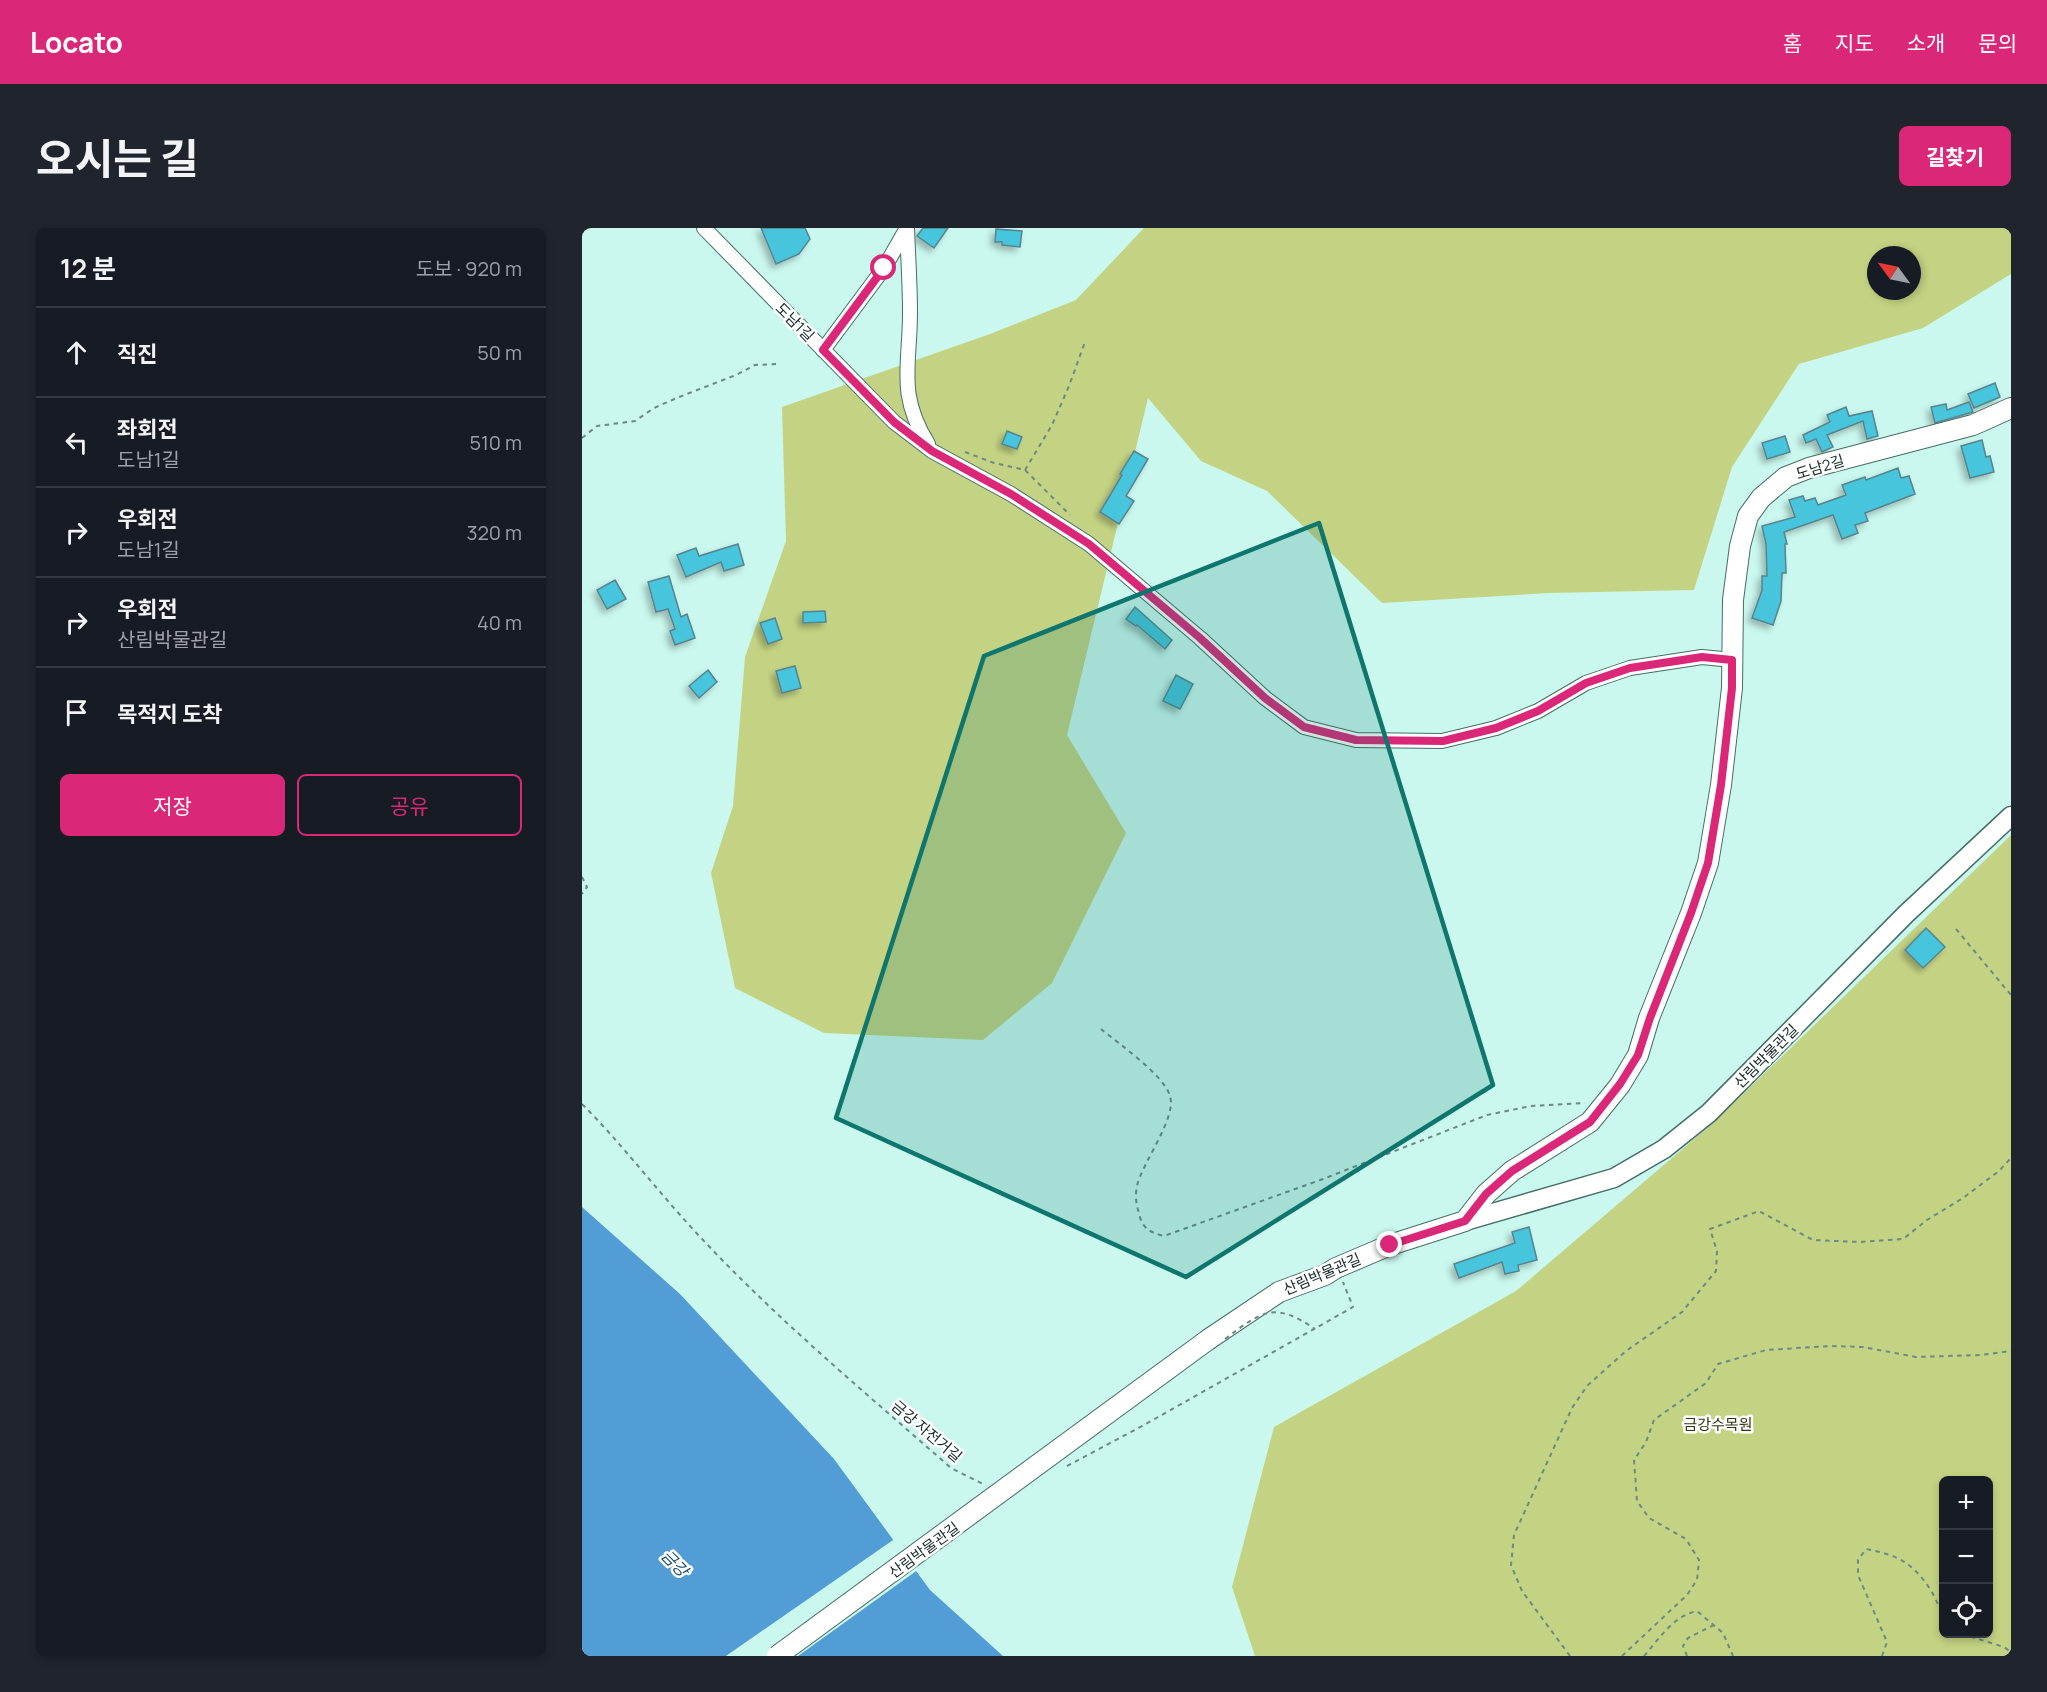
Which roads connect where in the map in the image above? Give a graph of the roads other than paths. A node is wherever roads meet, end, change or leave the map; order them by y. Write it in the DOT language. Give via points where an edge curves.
graph roads {
  1 [pos="704,228"];
  2 [pos="907,228"];
  3 [pos="823,350"];
  4 [pos="2011,408"];
  5 [pos="932,451"];
  6 [pos="1732,660"];
  7 [pos="2011,816"];
  8 [pos="1465,1221"];
  9 [pos="777,1656"];
  1 -- 3 [label="street, 도남1길"];
  2 -- 3 [label="street" via="884,268"];
  2 -- 5 [label="street" via="910,314 906,388 918,429"];
  3 -- 5 [label="street, 도남1길" via="894,422"];
  4 -- 6 [label="main road, 도남2길" via="1973,425 1809,468 1786,477 1761,498 1748,516 1740,546 1733,600"];
  5 -- 6 [label="street, 도남1길" via="1011,494 1089,544 1265,698 1304,727 1315,730 1356,740 1443,741 1496,728 1538,711 1586,683 1630,668 1702,657"];
  6 -- 8 [label="main road" via="1721,785 1708,863 1638,1055 1590,1122 1512,1171 1486,1194"];
  7 -- 8 [label="street, 산림박물관길" via="1906,914 1709,1113 1664,1149 1614,1178"];
  8 -- 9 [label="main road, 산림박물관길, bridge" via="1390,1245 1278,1292"];
}
